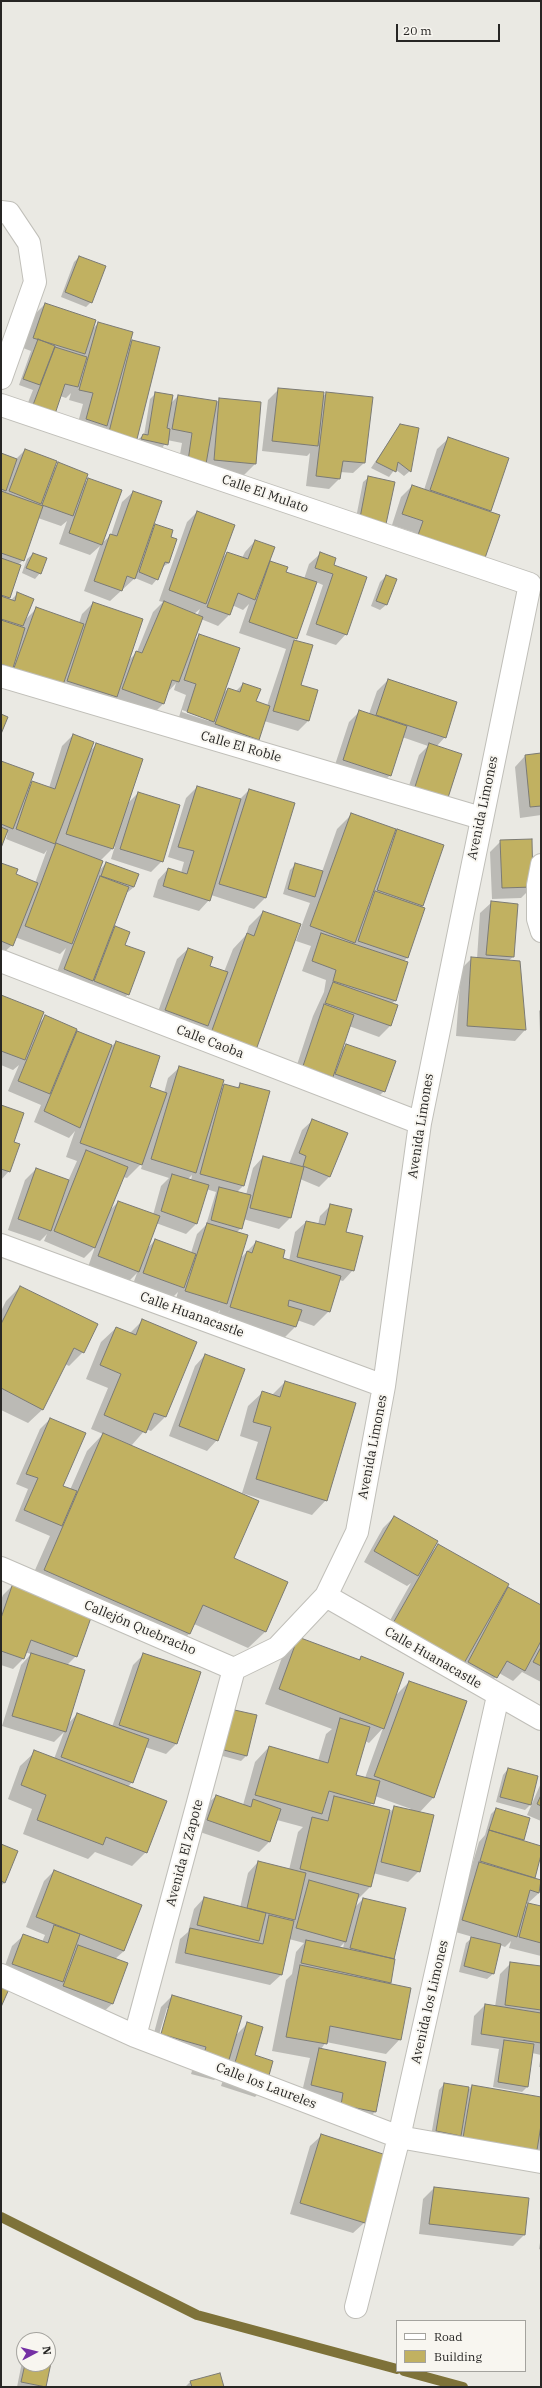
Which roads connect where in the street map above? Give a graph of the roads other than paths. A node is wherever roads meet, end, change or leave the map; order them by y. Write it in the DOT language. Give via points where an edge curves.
graph roads {
  1 [pos="1,212"];
  2 [pos="1,378"];
  3 [pos="1,405"];
  4 [pos="530,584"];
  5 [pos="1,676"];
  6 [pos="481,818"];
  7 [pos="541,864"];
  8 [pos="541,932"];
  9 [pos="1,962"];
  10 [pos="420,1123"];
  11 [pos="1,1245"];
  12 [pos="384,1386"];
  13 [pos="3,1574"];
  14 [pos="326,1596"];
  15 [pos="234,1669"];
  16 [pos="498,1696"];
  17 [pos="541,1719"];
  18 [pos="1,1975"];
  19 [pos="135,2036"];
  20 [pos="399,2137"];
  21 [pos="541,2162"];
  22 [pos="356,2307"];
  1 -- 2 [label="street" via="9,213 29,243 35,282"];
  3 -- 4 [label="street, Calle El Mulato"];
  4 -- 6 [label="street, Avenida Limones"];
  5 -- 6 [label="street, Calle El Roble"];
  6 -- 10 [label="street, Avenida Limones"];
  7 -- 8 [label="lane" via="537,885 537,919"];
  9 -- 10 [label="street, Calle Caoba"];
  10 -- 12 [label="street, Avenida Limones"];
  11 -- 12 [label="street, Calle Huanacastle"];
  12 -- 14 [label="street, Avenida Limones" via="357,1532"];
  13 -- 15 [label="street, Callejón Quebracho"];
  14 -- 15 [label="street, Avenida Limones" via="277,1648"];
  14 -- 16 [label="street, Calle Huanacastle"];
  15 -- 19 [label="street, Avenida El Zapote"];
  16 -- 17 [label="street, Calle Huanacastle"];
  16 -- 20 [label="street, Avenida los Limones"];
  18 -- 19 [label="street, Calle los Laureles"];
  19 -- 20 [label="street, Calle los Laureles"];
  20 -- 21 [label="street, Calle los Laureles"];
  20 -- 22 [label="street, Avenida los Limones"];
}
